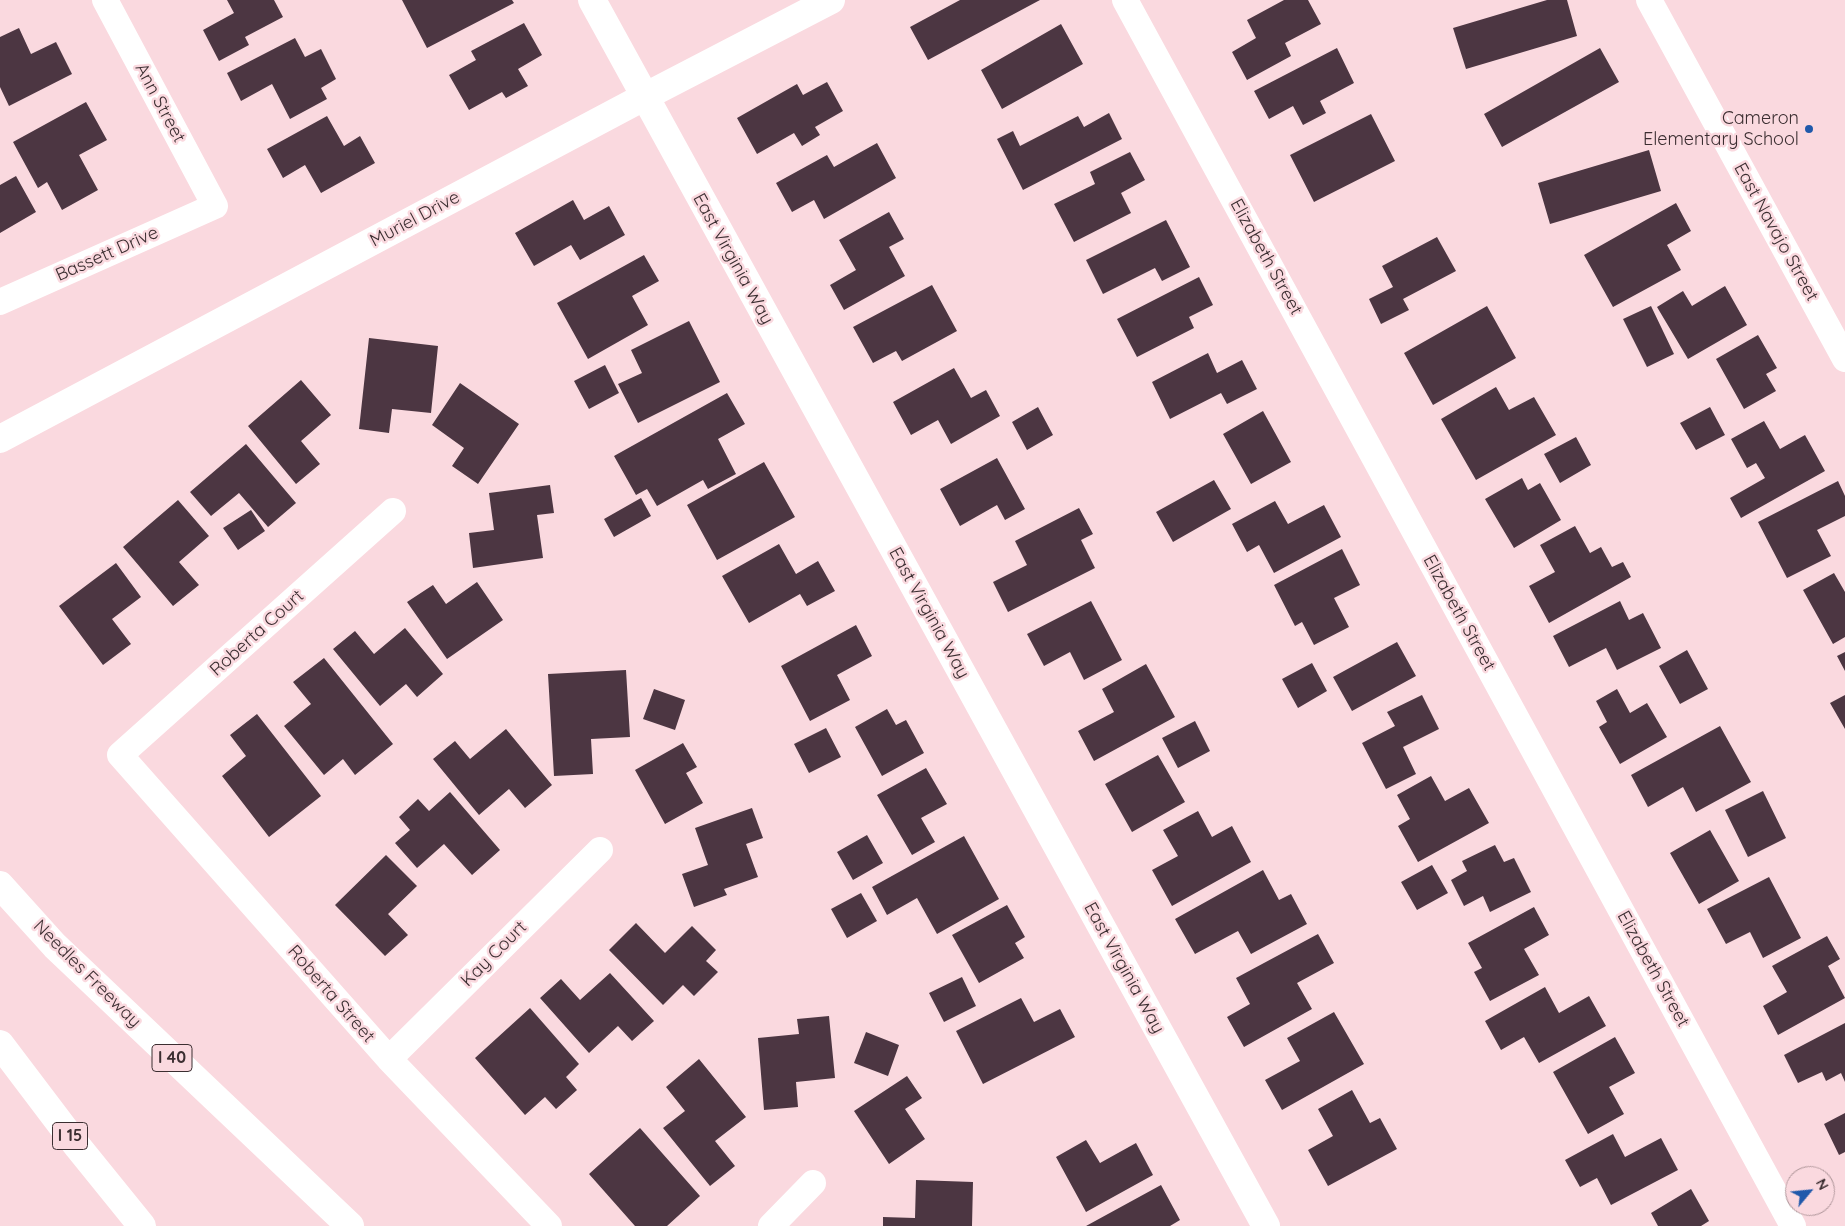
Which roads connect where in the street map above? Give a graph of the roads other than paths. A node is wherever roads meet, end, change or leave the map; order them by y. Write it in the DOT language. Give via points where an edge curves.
graph roads {
  1 [pos="105,0"];
  2 [pos="592,0"];
  3 [pos="831,0"];
  4 [pos="1126,0"];
  5 [pos="1649,0"];
  6 [pos="644,96"];
  7 [pos="215,206"];
  8 [pos="0,302"];
  9 [pos="1845,359"];
  10 [pos="0,439"];
  11 [pos="393,511"];
  12 [pos="120,755"];
  13 [pos="600,850"];
  14 [pos="0,885"];
  15 [pos="0,1044"];
  16 [pos="389,1058"];
  17 [pos="813,1183"];
  18 [pos="142,1226"];
  19 [pos="350,1226"];
  20 [pos="549,1226"];
  21 [pos="771,1226"];
  22 [pos="1266,1226"];
  23 [pos="1793,1226"];
  1 -- 7 [label="street, Ann Street"];
  2 -- 6 [label="main road, East Virginia Way"];
  3 -- 6 [label="main road, Muriel Drive"];
  4 -- 23 [label="street, Elizabeth Street"];
  5 -- 9 [label="street, East Navajo Street"];
  6 -- 10 [label="main road, Muriel Drive"];
  6 -- 22 [label="main road, East Virginia Way"];
  7 -- 8 [label="street, Bassett Drive"];
  11 -- 12 [label="street, Roberta Court"];
  12 -- 16 [label="street, Roberta Street"];
  13 -- 16 [label="street, Kay Court"];
  14 -- 19 [label="main road, Needles Freeway / I 40" via="55,946"];
  15 -- 18 [label="main road, I 15"];
  16 -- 20 [label="street, Roberta Street"];
  17 -- 21 [label="street"];
}
